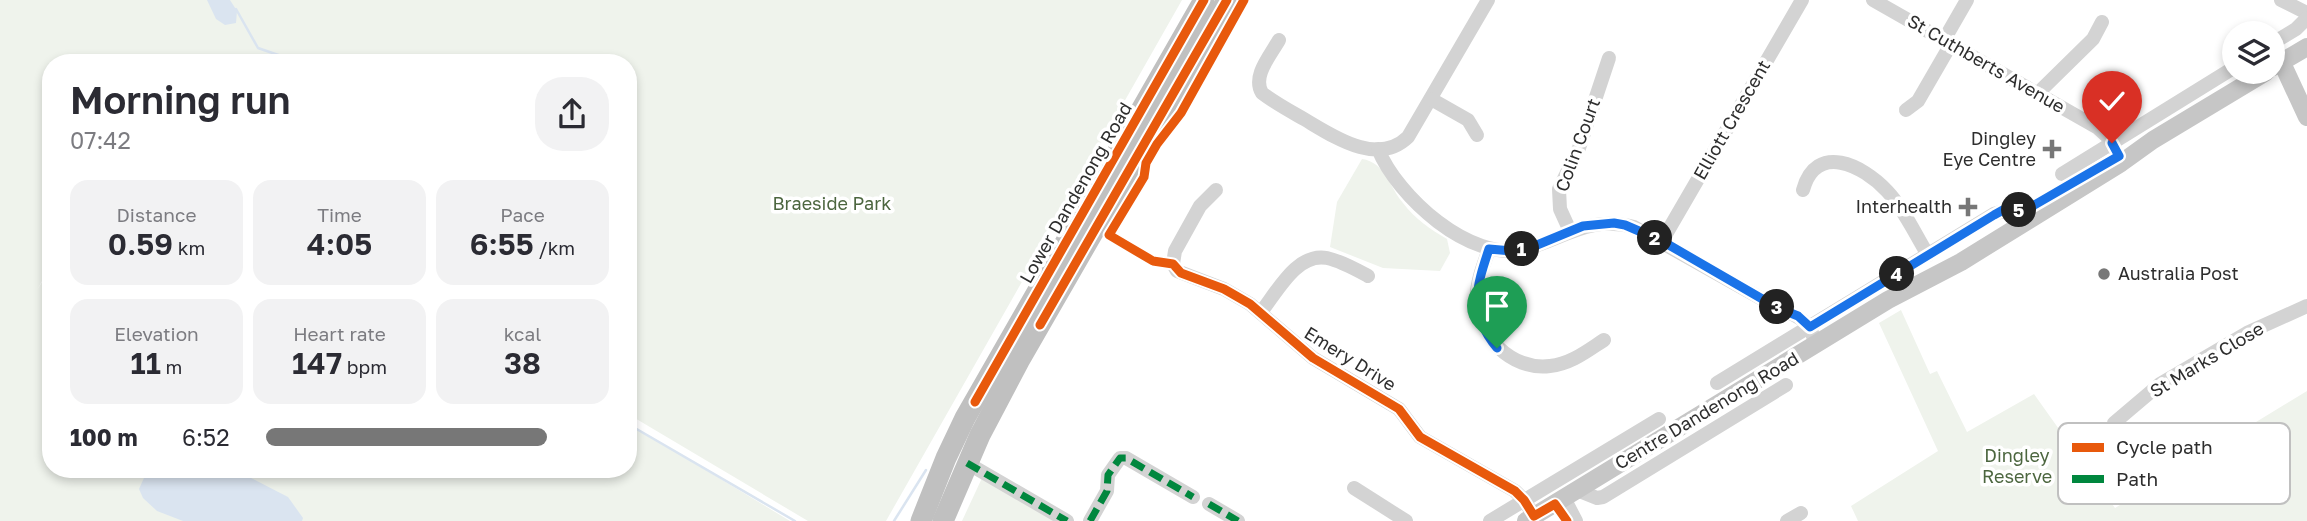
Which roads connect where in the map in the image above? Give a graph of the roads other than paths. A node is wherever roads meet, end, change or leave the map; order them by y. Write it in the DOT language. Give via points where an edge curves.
graph roads {
  1 [pos="1204,0"];
  2 [pos="1227,0"];
  3 [pos="1488,0"];
  4 [pos="1802,0"];
  5 [pos="1873,0"];
  6 [pos="1967,0"];
  7 [pos="2281,0"];
  8 [pos="2305,16"];
  9 [pos="2102,22"];
  10 [pos="2285,36"];
  11 [pos="1279,40"];
  12 [pos="1947,42"];
  13 [pos="2307,47"];
  14 [pos="1609,58"];
  15 [pos="2285,60"];
  16 [pos="2222,77"];
  17 [pos="2246,84"];
  18 [pos="2285,84"];
  19 [pos="2038,93"];
  20 [pos="1431,99"];
  21 [pos="1906,110"];
  22 [pos="2307,117"];
  23 [pos="1477,135"];
  24 [pos="1382,148"];
  25 [pos="2117,154"];
  26 [pos="2062,174"];
  27 [pos="1216,190"];
  28 [pos="1803,190"];
  29 [pos="2024,211"];
  30 [pos="1570,231"];
  31 [pos="1662,241"];
  32 [pos="1489,249"];
  33 [pos="1928,255"];
  34 [pos="1368,276"];
  35 [pos="1888,300"];
  36 [pos="2307,306"];
  37 [pos="1261,312"];
  38 [pos="1805,330"];
  39 [pos="1604,340"];
  40 [pos="1814,346"];
  41 [pos="1760,378"];
  42 [pos="1717,383"];
  43 [pos="1786,385"];
  44 [pos="1770,395"];
  45 [pos="1659,419"];
  46 [pos="2113,423"];
  47 [pos="967,463"];
  48 [pos="1354,488"];
  49 [pos="1193,497"];
  50 [pos="1565,497"];
  51 [pos="1524,500"];
  52 [pos="1209,503"];
  53 [pos="1801,513"];
  54 [pos="1530,519"];
  55 [pos="920,521"];
  56 [pos="943,521"];
  57 [pos="1066,521"];
  58 [pos="1090,521"];
  59 [pos="1238,521"];
  60 [pos="1406,521"];
  61 [pos="1490,521"];
  62 [pos="1567,521"];
  63 [pos="1576,521"];
  64 [pos="1787,521"];
  1 -- 55 [label="highway, Lower Dandenong Road" via="965,418"];
  2 -- 47 [label="highway, Lower Dandenong Road" via="1019,362"];
  3 -- 20 [label="street"];
  4 -- 31 [label="street, Elliott Crescent"];
  5 -- 12 [label="street, St Cuthberts Avenue"];
  6 -- 12 [label="street"];
  7 -- 8 [label="street"];
  8 -- 10 [label="street"];
  9 -- 19 [label="street" via="2088,45"];
  11 -- 24 [label="street" via="1258,78 1262,93 1347,143"];
  12 -- 19 [label="street, St Cuthberts Avenue"];
  12 -- 21 [label="street" via="1918,100"];
  13 -- 15 [label="main road, Centre Dandenong Road"];
  14 -- 30 [label="street, Colin Court" via="1579,148 1559,189 1560,209"];
  16 -- 25 [label="street, Centre Dandenong Road"];
  17 -- 25 [label="main road, Centre Dandenong Road" via="2153,140"];
  18 -- 22 [label="main road"];
  19 -- 25 [label="street, St Cuthberts Avenue" via="2102,131"];
  20 -- 23 [label="street" via="1470,122"];
  20 -- 24 [label="street" via="1414,128"];
  24 -- 32 [label="street" via="1389,169 1419,207"];
  25 -- 26 [label="street, Centre Dandenong Road"];
  25 -- 29 [label="main road, Centre Dandenong Road"];
  25 -- 35 [label="main road, Centre Dandenong Road" via="1961,262"];
  27 -- 37 [label="street, Emery Drive" via="1200,206 1175,251 1173,264 1181,273 1224,289"];
  28 -- 33 [label="street" via="1820,163 1854,168 1888,192"];
  29 -- 33 [label="street, Centre Dandenong Road" via="2003,210"];
  29 -- 35 [label="main road, Centre Dandenong Road"];
  30 -- 31 [label="street" via="1614,223"];
  30 -- 32 [label="street" via="1524,249"];
  31 -- 38 [label="street" via="1798,316"];
  32 -- 39 [label="street" via="1477,309 1497,348 1526,364 1549,366 1571,360"];
  33 -- 38 [label="street, Centre Dandenong Road"];
  34 -- 37 [label="street" via="1329,259 1308,260"];
  35 -- 40 [label="main road, Centre Dandenong Road"];
  36 -- 46 [label="street, St Marks Close" via="2247,333 2160,384"];
  37 -- 51 [label="street, Emery Drive" via="1313,358 1399,409 1420,438"];
  38 -- 40 [label="street" via="1814,335"];
  38 -- 42 [label="street, Centre Dandenong Road"];
  40 -- 41 [label="main road, Centre Dandenong Road"];
  41 -- 44 [label="street"];
  41 -- 50 [label="main road, Centre Dandenong Road"];
  43 -- 44 [label="street"];
  44 -- 50 [label="street" via="1603,497"];
  45 -- 51 [label="street, Centre Dandenong Road"];
  47 -- 56 [label="highway, Lower Dandenong Road"];
  47 -- 57 [label="street"];
  48 -- 60 [label="street"];
  49 -- 58 [label="street" via="1120,458 1108,475 1107,491"];
  50 -- 54 [label="main road, Centre Dandenong Road"];
  50 -- 62 [label="street"];
  50 -- 63 [label="street"];
  51 -- 54 [label="street, Emery Drive"];
  51 -- 61 [label="street, Centre Dandenong Road"];
  52 -- 59 [label="street"];
  53 -- 64 [label="street"];
}
